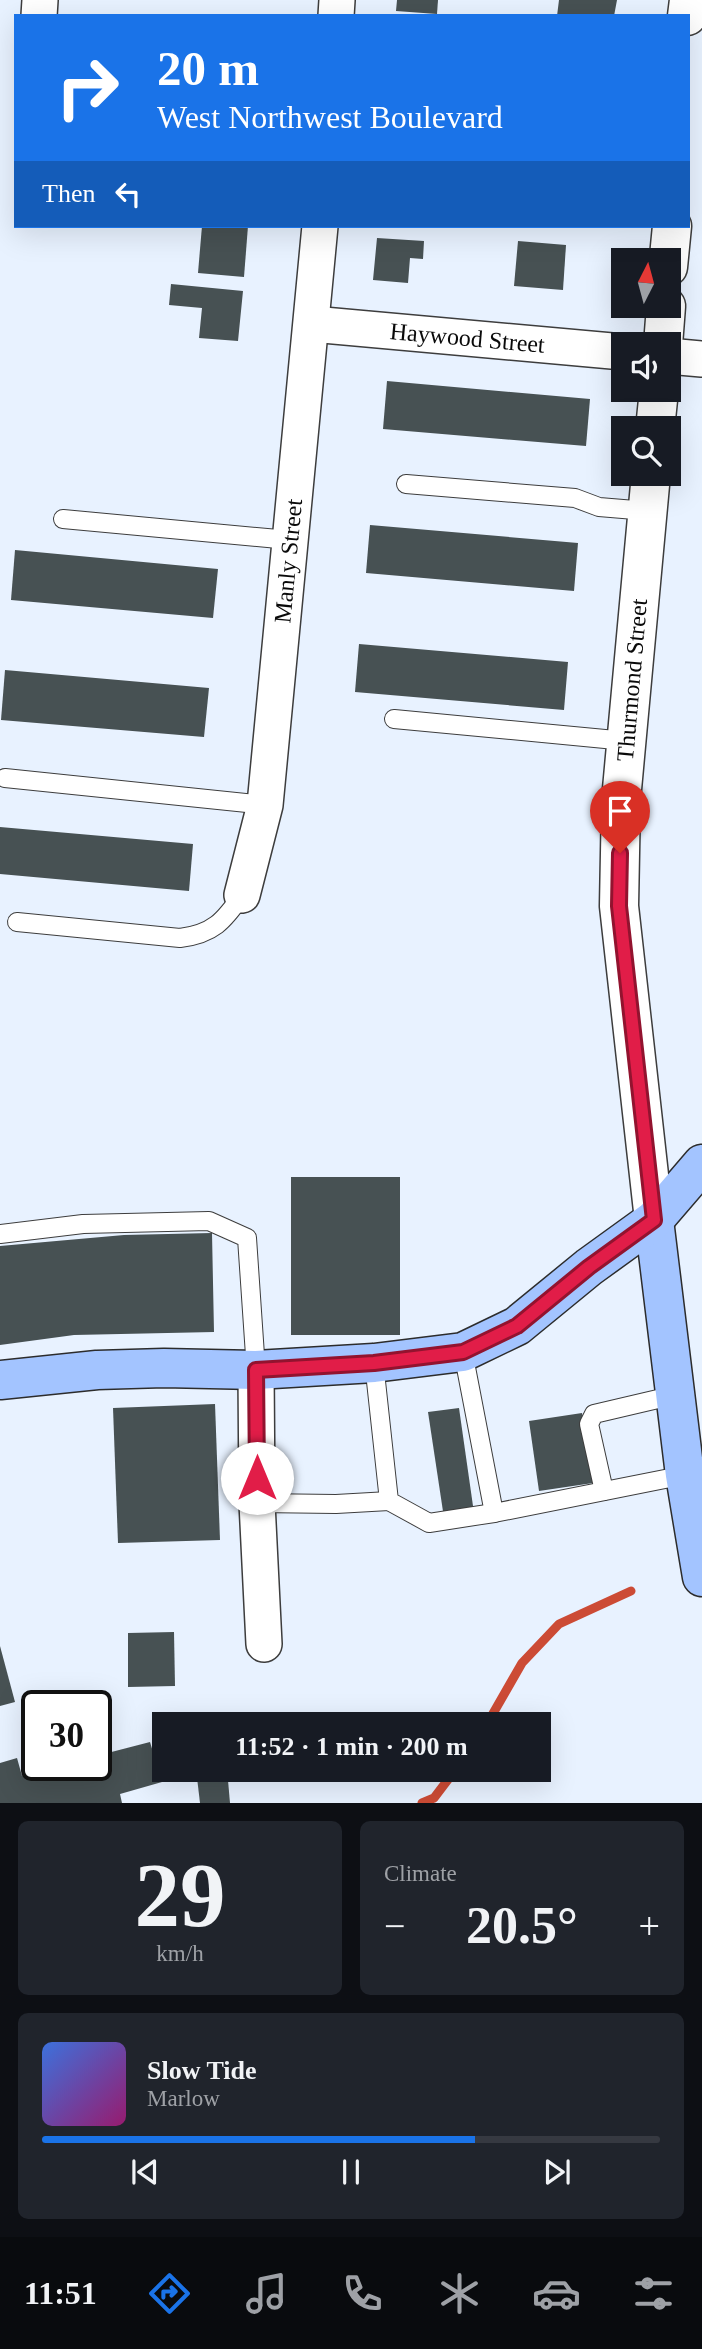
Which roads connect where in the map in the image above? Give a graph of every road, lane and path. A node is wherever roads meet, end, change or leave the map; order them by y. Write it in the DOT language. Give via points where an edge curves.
graph roads {
  1 [pos="320,228"];
  2 [pos="672,228"];
  3 [pos="670,248"];
  4 [pos="312,324"];
  5 [pos="611,351"];
  6 [pos="681,357"];
  7 [pos="702,359"];
  8 [pos="406,484"];
  9 [pos="649,493"];
  10 [pos="63,519"];
  11 [pos="289,540"];
  12 [pos="394,719"];
  13 [pos="626,741"];
  14 [pos="5,778"];
  15 [pos="265,805"];
  16 [pos="242,895"];
  17 [pos="17,922"];
  18 [pos="702,1164"];
  19 [pos="654,1220"];
  20 [pos="0,1234"];
  21 [pos="463,1352"];
  22 [pos="374,1363"];
  23 [pos="256,1370"];
  24 [pos="0,1380"];
  25 [pos="675,1395"];
  26 [pos="685,1475"];
  27 [pos="604,1491"];
  28 [pos="389,1501"];
  29 [pos="257,1503"];
  30 [pos="494,1513"];
  31 [pos="702,1577"];
  32 [pos="264,1644"];
  1 -- 4 [label="street, Manly Street"];
  2 -- 3 [label="street"];
  4 -- 5 [label="street, Haywood Street"];
  4 -- 11 [label="street, Manly Street"];
  6 -- 7 [label="street"];
  8 -- 9 [label="lane" via="575,498 599,507"];
  9 -- 13 [label="street, Thurmond Street"];
  10 -- 11 [label="lane"];
  11 -- 15 [label="street, Manly Street"];
  12 -- 13 [label="lane"];
  13 -- 19 [label="street, Thurmond Street" via="619,906"];
  14 -- 15 [label="lane"];
  15 -- 16 [label="street, Manly Street"];
  16 -- 17 [label="lane" via="224,920 199,936"];
  18 -- 19 [label="main road"];
  19 -- 21 [label="main road" via="517,1326"];
  19 -- 25 [label="main road"];
  20 -- 23 [label="lane" via="83,1224 209,1221 247,1238"];
  21 -- 22 [label="main road"];
  21 -- 30 [label="lane"];
  22 -- 23 [label="main road"];
  22 -- 28 [label="lane"];
  23 -- 24 [label="main road" via="97,1370"];
  23 -- 29 [label="street"];
  25 -- 26 [label="main road"];
  25 -- 27 [label="lane" via="594,1414 589,1424"];
  26 -- 27 [label="lane"];
  26 -- 31 [label="main road"];
  27 -- 30 [label="lane"];
  28 -- 29 [label="lane"];
  28 -- 30 [label="lane" via="429,1523"];
  29 -- 32 [label="street"];
}
